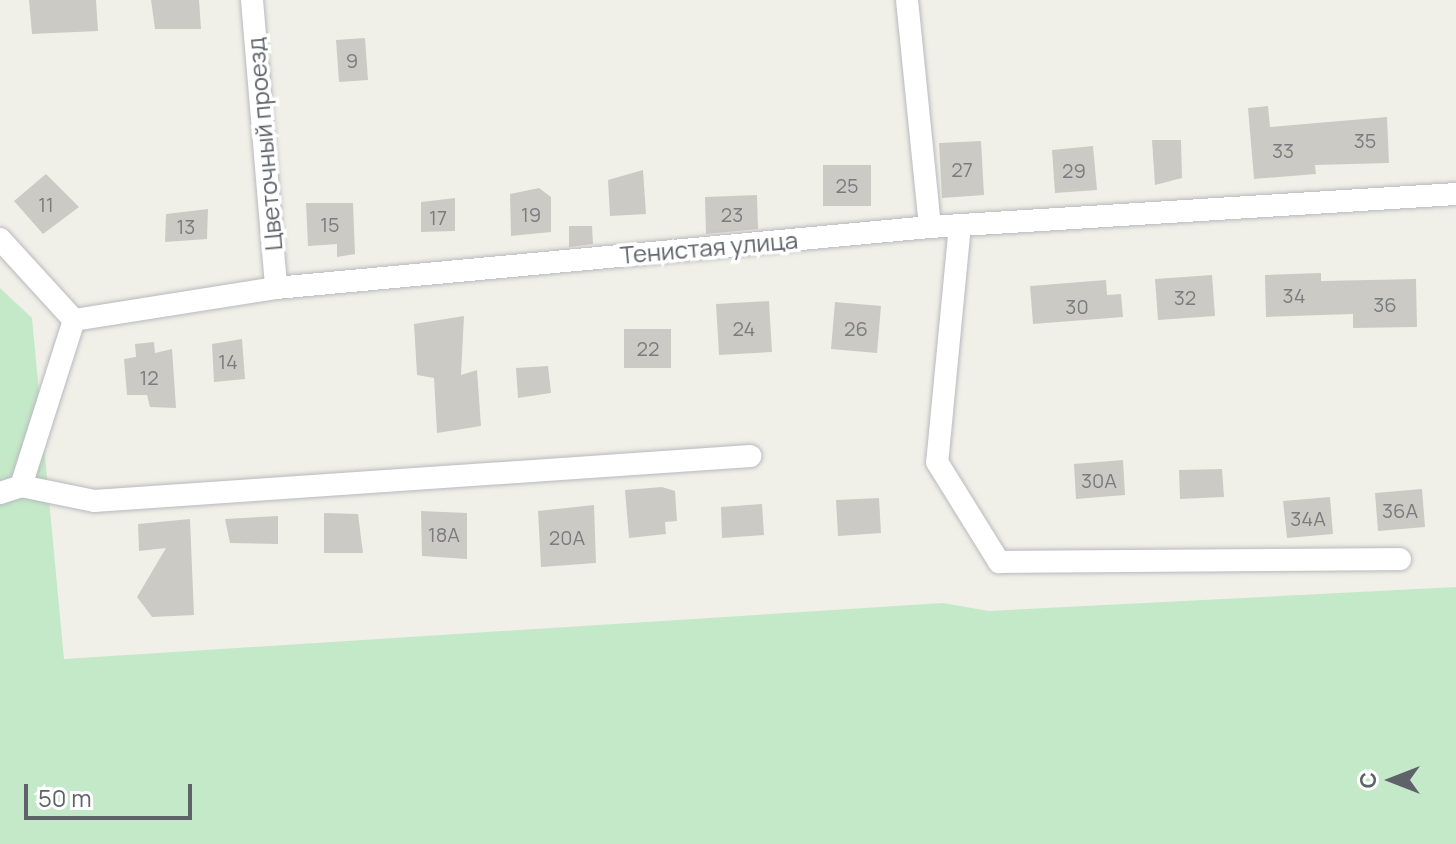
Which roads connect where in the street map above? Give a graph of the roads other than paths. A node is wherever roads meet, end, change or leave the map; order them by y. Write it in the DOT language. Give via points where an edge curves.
graph roads {
  1 [pos="252,0"];
  2 [pos="907,0"];
  3 [pos="1456,194"];
  4 [pos="960,225"];
  5 [pos="930,227"];
  6 [pos="0,239"];
  7 [pos="276,288"];
  8 [pos="74,320"];
  9 [pos="750,456"];
  10 [pos="10,490"];
  11 [pos="1400,559"];
  1 -- 7 [label="street, Цветочный проезд"];
  2 -- 5 [label="street"];
  3 -- 4 [label="street, Тенистая улица"];
  4 -- 5 [label="street, Тенистая улица"];
  4 -- 11 [label="street" via="937,462 999,562"];
  5 -- 7 [label="street, Тенистая улица"];
  6 -- 8 [label="street"];
  7 -- 8 [label="street, Тенистая улица"];
  8 -- 10 [label="street"];
  9 -- 10 [label="street" via="94,501"];
}
